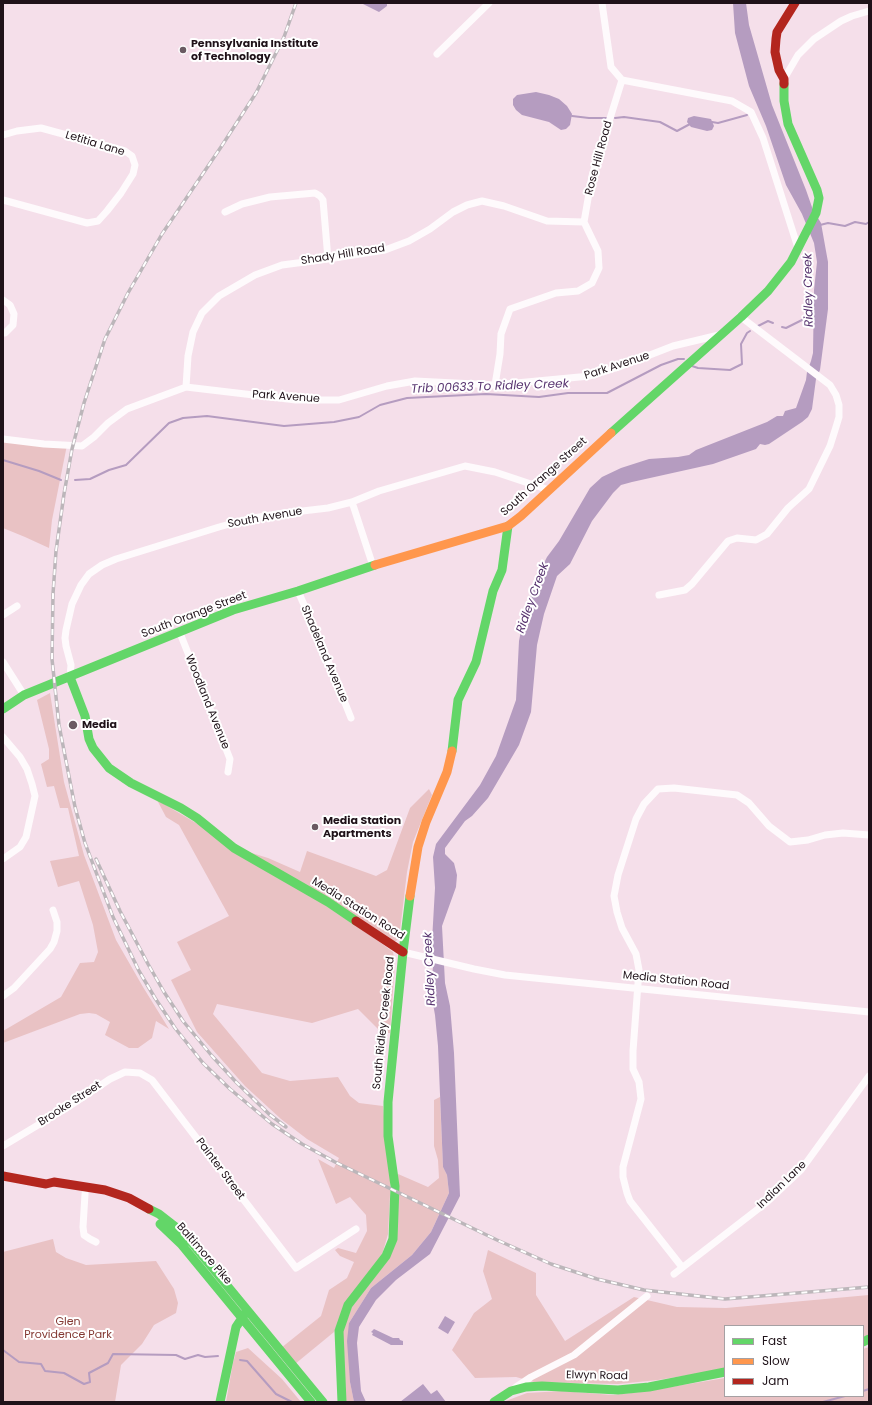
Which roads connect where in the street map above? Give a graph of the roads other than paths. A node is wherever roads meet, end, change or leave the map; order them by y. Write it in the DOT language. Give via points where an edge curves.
graph roads {
  1 [pos="489,3"];
  2 [pos="602,3"];
  3 [pos="795,3"];
  4 [pos="869,11"];
  5 [pos="436,54"];
  6 [pos="784,79"];
  7 [pos="622,80"];
  8 [pos="3,135"];
  9 [pos="3,200"];
  10 [pos="225,212"];
  11 [pos="584,222"];
  12 [pos="798,248"];
  13 [pos="328,259"];
  14 [pos="3,300"];
  15 [pos="741,317"];
  16 [pos="3,333"];
  17 [pos="721,335"];
  18 [pos="495,385"];
  19 [pos="186,387"];
  20 [pos="3,439"];
  21 [pos="549,490"];
  22 [pos="352,502"];
  23 [pos="508,526"];
  24 [pos="373,566"];
  25 [pos="298,591"];
  26 [pos="659,596"];
  27 [pos="17,606"];
  28 [pos="3,615"];
  29 [pos="180,632"];
  30 [pos="3,662"];
  31 [pos="67,678"];
  32 [pos="24,695"];
  33 [pos="3,709"];
  34 [pos="351,718"];
  35 [pos="3,737"];
  36 [pos="228,772"];
  37 [pos="869,835"];
  38 [pos="3,859"];
  39 [pos="53,910"];
  40 [pos="403,952"];
  41 [pos="637,989"];
  42 [pos="3,996"];
  43 [pos="869,1012"];
  44 [pos="140,1073"];
  45 [pos="869,1076"];
  46 [pos="3,1146"];
  47 [pos="3,1176"];
  48 [pos="46,1184"];
  49 [pos="85,1194"];
  50 [pos="356,1230"];
  51 [pos="96,1242"];
  52 [pos="682,1267"];
  53 [pos="674,1274"];
  54 [pos="647,1296"];
  55 [pos="245,1313"];
  56 [pos="724,1372"];
  57 [pos="511,1391"];
  58 [pos="220,1402"];
  59 [pos="311,1402"];
  60 [pos="323,1402"];
  61 [pos="342,1402"];
  62 [pos="494,1402"];
  1 -- 5 [label="street"];
  2 -- 7 [label="street" via="611,67"];
  3 -- 6 [label="main road" via="780,25 776,39 775,52"];
  4 -- 6 [label="street" via="841,21 814,39 798,55"];
  6 -- 12 [label="main road, South Orange Street" via="788,124 819,194 816,213"];
  7 -- 11 [label="street, Rose Hill Road" via="592,176"];
  7 -- 12 [label="street" via="732,101 751,112"];
  8 -- 9 [label="street, Letitia Lane" via="23,129 41,128 125,150 132,156 135,165 133,174 121,193 98,221 87,223"];
  10 -- 13 [label="street" via="242,204 270,197 315,193 323,200"];
  11 -- 13 [label="street, Shady Hill Road" via="547,220 482,200 453,212 409,241 385,250"];
  11 -- 18 [label="street" via="598,251 599,268 592,283 578,291 556,293 510,309 501,334"];
  12 -- 15 [label="main road, South Orange Street" via="781,276"];
  13 -- 19 [label="street, Shady Hill Road" via="282,265 255,275 219,296 202,313 193,332"];
  14 -- 16 [label="street" via="10,305 14,314 13,325"];
  15 -- 17 [label="main road, South Orange Street"];
  15 -- 26 [label="street" via="830,385 839,405 839,417 830,446 809,489 788,508 767,534 756,540 737,538 728,541 685,590"];
  17 -- 18 [label="street, Park Avenue" via="673,346 619,368 590,376"];
  17 -- 21 [label="main road, South Orange Street"];
  18 -- 19 [label="street, Park Avenue" via="415,381 339,400 296,400"];
  19 -- 20 [label="street, Park Avenue" via="127,410 82,446"];
  21 -- 22 [label="street, South Avenue" via="495,472 465,466 379,491"];
  21 -- 23 [label="main road, South Orange Street"];
  22 -- 24 [label="street"];
  22 -- 31 [label="street, South Avenue" via="328,508 277,514 219,527 116,558 102,565 89,574 72,604 65,638 71,665"];
  23 -- 24 [label="main road, South Orange Street"];
  23 -- 40 [label="main road, South Ridley Creek Road" via="502,570 493,591 476,662 458,700 453,746 447,772 418,847"];
  24 -- 25 [label="main road, South Orange Street"];
  25 -- 29 [label="main road, South Orange Street" via="233,610"];
  25 -- 34 [label="street, Shadeland Avenue"];
  27 -- 28 [label="street"];
  29 -- 31 [label="main road, South Orange Street"];
  29 -- 36 [label="street, Woodland Avenue" via="230,759"];
  30 -- 32 [label="street"];
  31 -- 32 [label="main road, South Orange Street"];
  31 -- 40 [label="main road, Media Station Road" via="85,716 90,742 109,768 131,784 197,818 234,848 328,902"];
  32 -- 33 [label="main road, South Orange Street"];
  35 -- 38 [label="street" via="27,769 35,796 26,837 20,848"];
  37 -- 41 [label="street" via="843,833 790,842 769,826 749,802 737,795 674,788 658,789 644,804 636,819 614,896 622,928 636,954 639,970"];
  39 -- 42 [label="street" via="57,931 50,949"];
  40 -- 41 [label="street, Media Station Road" via="505,975"];
  40 -- 61 [label="main road, South Ridley Creek Road" via="388,1102 388,1136 395,1186 393,1239 386,1256 348,1305 339,1331"];
  41 -- 43 [label="street, Media Station Road"];
  41 -- 52 [label="street" via="633,1070 639,1082 641,1099 623,1167 624,1184 630,1201"];
  44 -- 46 [label="street, Brooke Street" via="126,1072 110,1079"];
  44 -- 50 [label="street, Painter Street" via="152,1080 296,1268"];
  45 -- 52 [label="street, Indian Lane" via="801,1170 767,1202"];
  47 -- 48 [label="main road"];
  48 -- 49 [label="main road, Baltimore Pike" via="52,1188"];
  48 -- 55 [label="main road, Baltimore Pike" via="54,1182 105,1190 152,1209 182,1233"];
  49 -- 51 [label="street" via="84,1235"];
  49 -- 55 [label="main road, Baltimore Pike" via="126,1205 161,1225"];
  52 -- 53 [label="street, Indian Lane"];
  54 -- 57 [label="street" via="574,1355 531,1377"];
  55 -- 58 [label="main road" via="235,1333"];
  55 -- 59 [label="main road, Baltimore Pike"];
  55 -- 60 [label="main road, Baltimore Pike"];
  56 -- 57 [label="main road, Elwyn Road" via="649,1387 618,1390 542,1386"];
  57 -- 62 [label="main road, Elwyn Road"];
}
